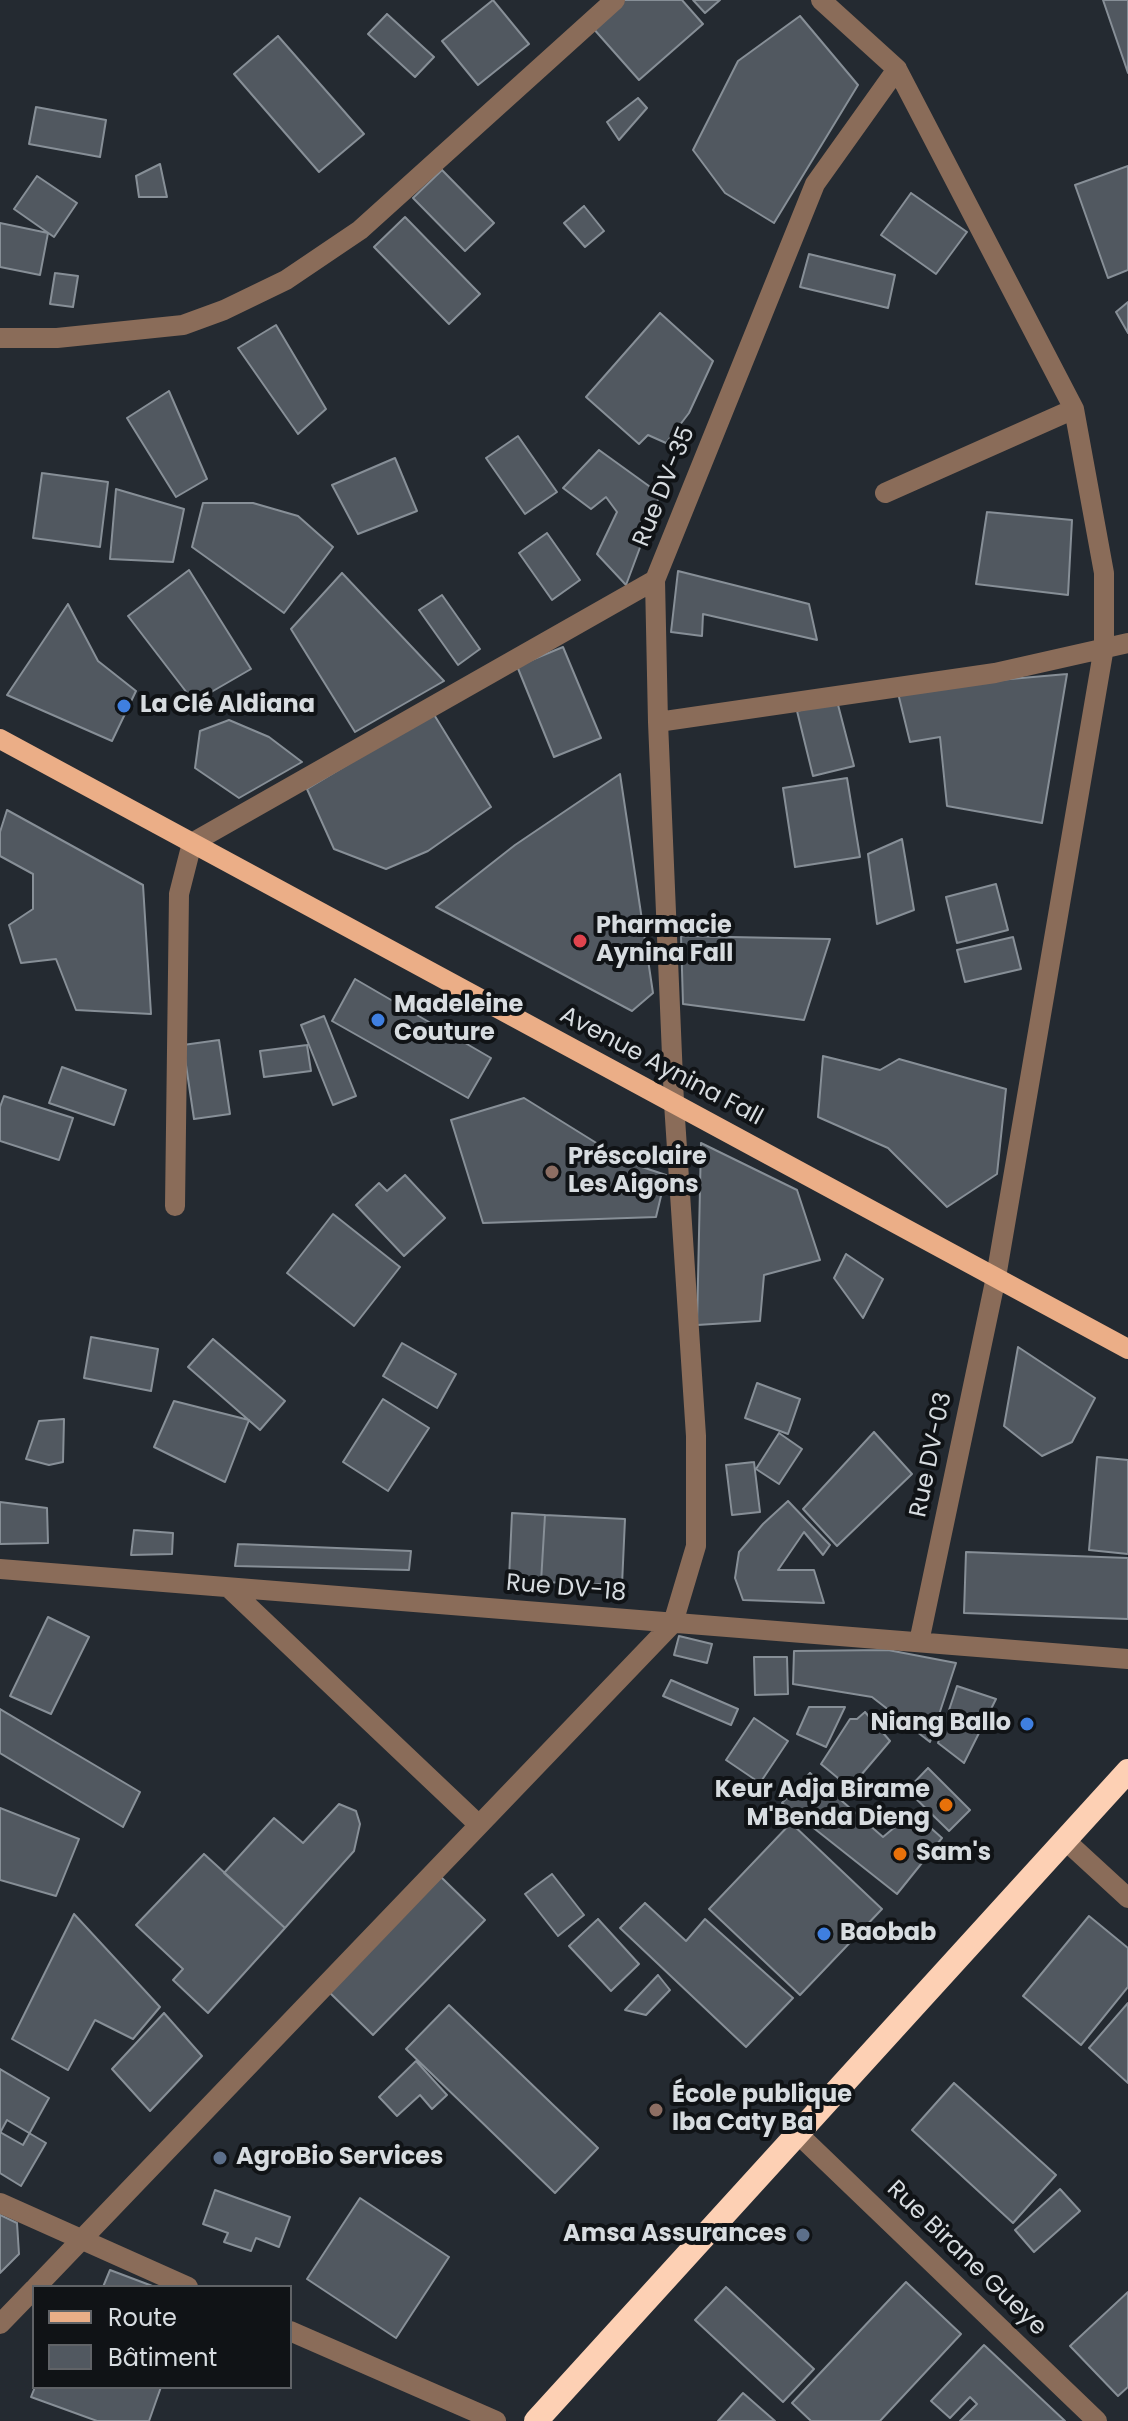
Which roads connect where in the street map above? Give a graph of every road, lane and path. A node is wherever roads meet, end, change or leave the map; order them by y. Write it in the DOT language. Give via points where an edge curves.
graph roads {
  1 [pos="615,0"];
  2 [pos="821,0"];
  3 [pos="897,69"];
  4 [pos="0,338"];
  5 [pos="1074,409"];
  6 [pos="885,493"];
  7 [pos="655,580"];
  8 [pos="1128,643"];
  9 [pos="1104,647"];
  10 [pos="658,722"];
  11 [pos="0,739"];
  12 [pos="192,843"];
  13 [pos="674,1103"];
  14 [pos="175,1206"];
  15 [pos="996,1277"];
  16 [pos="1128,1349"];
  17 [pos="2,1574"];
  18 [pos="229,1588"];
  19 [pos="673,1623"];
  20 [pos="919,1642"];
  21 [pos="1128,1659"];
  22 [pos="1128,1771"];
  23 [pos="479,1825"];
  24 [pos="1066,1841"];
  25 [pos="1128,1898"];
  26 [pos="798,2134"];
  27 [pos="0,2203"];
  28 [pos="80,2240"];
  29 [pos="38,2285"];
  30 [pos="183,2285"];
  31 [pos="32,2291"];
  32 [pos="0,2324"];
  33 [pos="292,2332"];
  34 [pos="496,2421"];
  35 [pos="536,2421"];
  36 [pos="1097,2421"];
  1 -- 4 [label="street" via="360,230 286,280 183,325 57,338"];
  2 -- 3 [label="street"];
  3 -- 5 [label="street, Rue DV-03"];
  3 -- 7 [label="street, Rue DV-35" via="815,184"];
  5 -- 6 [label="street"];
  5 -- 9 [label="street, Rue DV-03" via="1104,573"];
  7 -- 10 [label="street"];
  7 -- 12 [label="street, Rue DV-35"];
  8 -- 9 [label="street"];
  9 -- 10 [label="street" via="995,673"];
  9 -- 15 [label="street, Rue DV-03"];
  10 -- 13 [label="street"];
  11 -- 12 [label="main road, Avenue Aynina Fall"];
  12 -- 13 [label="main road, Avenue Aynina Fall"];
  12 -- 14 [label="street" via="179,894"];
  13 -- 15 [label="main road, Avenue Aynina Fall"];
  13 -- 19 [label="street" via="696,1436 696,1546"];
  15 -- 16 [label="main road, Avenue Aynina Fall"];
  15 -- 20 [label="street, Rue DV-03"];
  17 -- 18 [label="street, Rue DV-18"];
  18 -- 19 [label="street, Rue DV-18"];
  18 -- 23 [label="street"];
  19 -- 20 [label="street, Rue DV-18"];
  19 -- 23 [label="street"];
  20 -- 21 [label="street, Rue DV-18"];
  22 -- 24 [label="highway"];
  23 -- 28 [label="street"];
  24 -- 25 [label="street"];
  24 -- 26 [label="highway"];
  26 -- 35 [label="highway"];
  26 -- 36 [label="street, Rue Birane Gueye"];
  27 -- 28 [label="street"];
  28 -- 29 [label="street"];
  28 -- 30 [label="street"];
  31 -- 32 [label="street"];
  33 -- 34 [label="street"];
}
